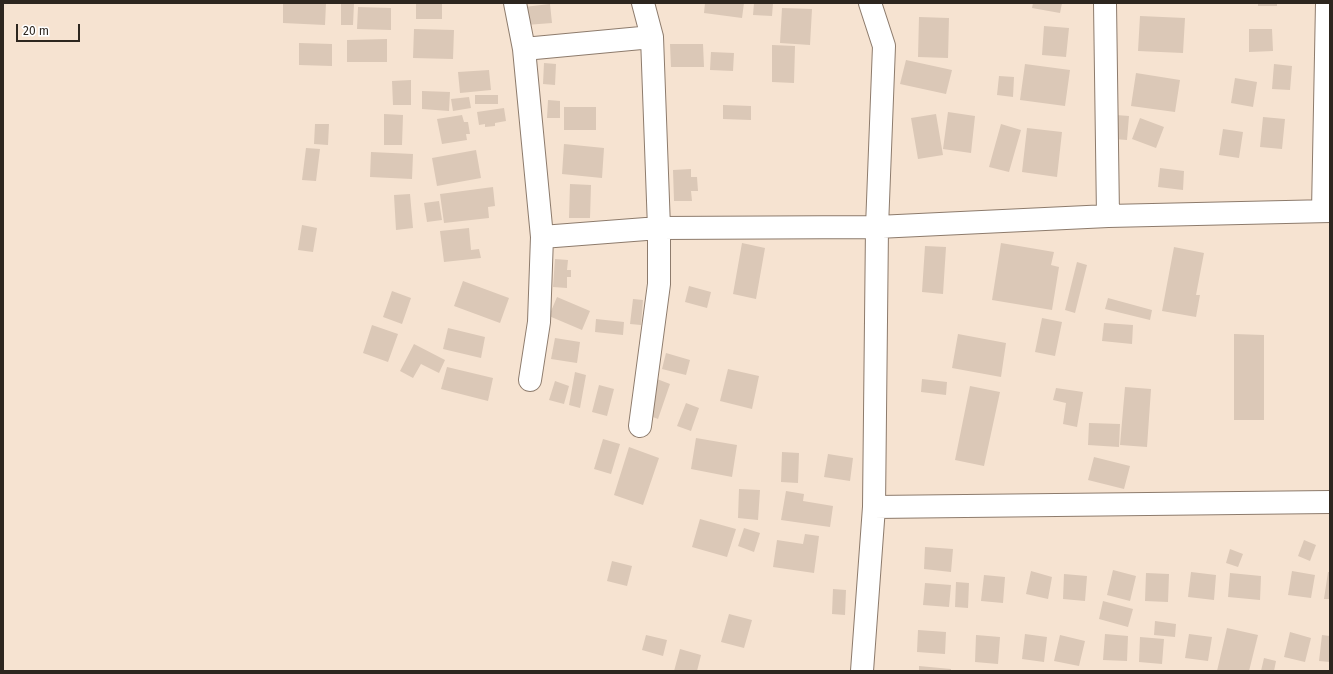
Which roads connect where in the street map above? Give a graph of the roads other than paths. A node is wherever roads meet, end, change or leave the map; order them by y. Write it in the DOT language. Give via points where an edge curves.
graph roads {
  1 [pos="515,3"];
  2 [pos="643,3"];
  3 [pos="870,3"];
  4 [pos="1105,3"];
  5 [pos="1326,3"];
  6 [pos="652,37"];
  7 [pos="524,49"];
  8 [pos="1327,211"];
  9 [pos="1108,216"];
  10 [pos="877,227"];
  11 [pos="659,228"];
  12 [pos="542,237"];
  13 [pos="530,380"];
  14 [pos="640,426"];
  15 [pos="1330,502"];
  16 [pos="874,507"];
  17 [pos="862,671"];
  1 -- 7 [label="street"];
  2 -- 6 [label="street"];
  3 -- 10 [label="street" via="884,46"];
  4 -- 9 [label="street"];
  5 -- 8 [label="street"];
  6 -- 7 [label="street"];
  6 -- 11 [label="street"];
  7 -- 12 [label="street"];
  8 -- 9 [label="street"];
  9 -- 10 [label="street"];
  10 -- 11 [label="street"];
  10 -- 16 [label="street"];
  11 -- 12 [label="street"];
  11 -- 14 [label="street" via="659,284"];
  12 -- 13 [label="street" via="539,322"];
  15 -- 16 [label="street"];
  16 -- 17 [label="street"];
}
